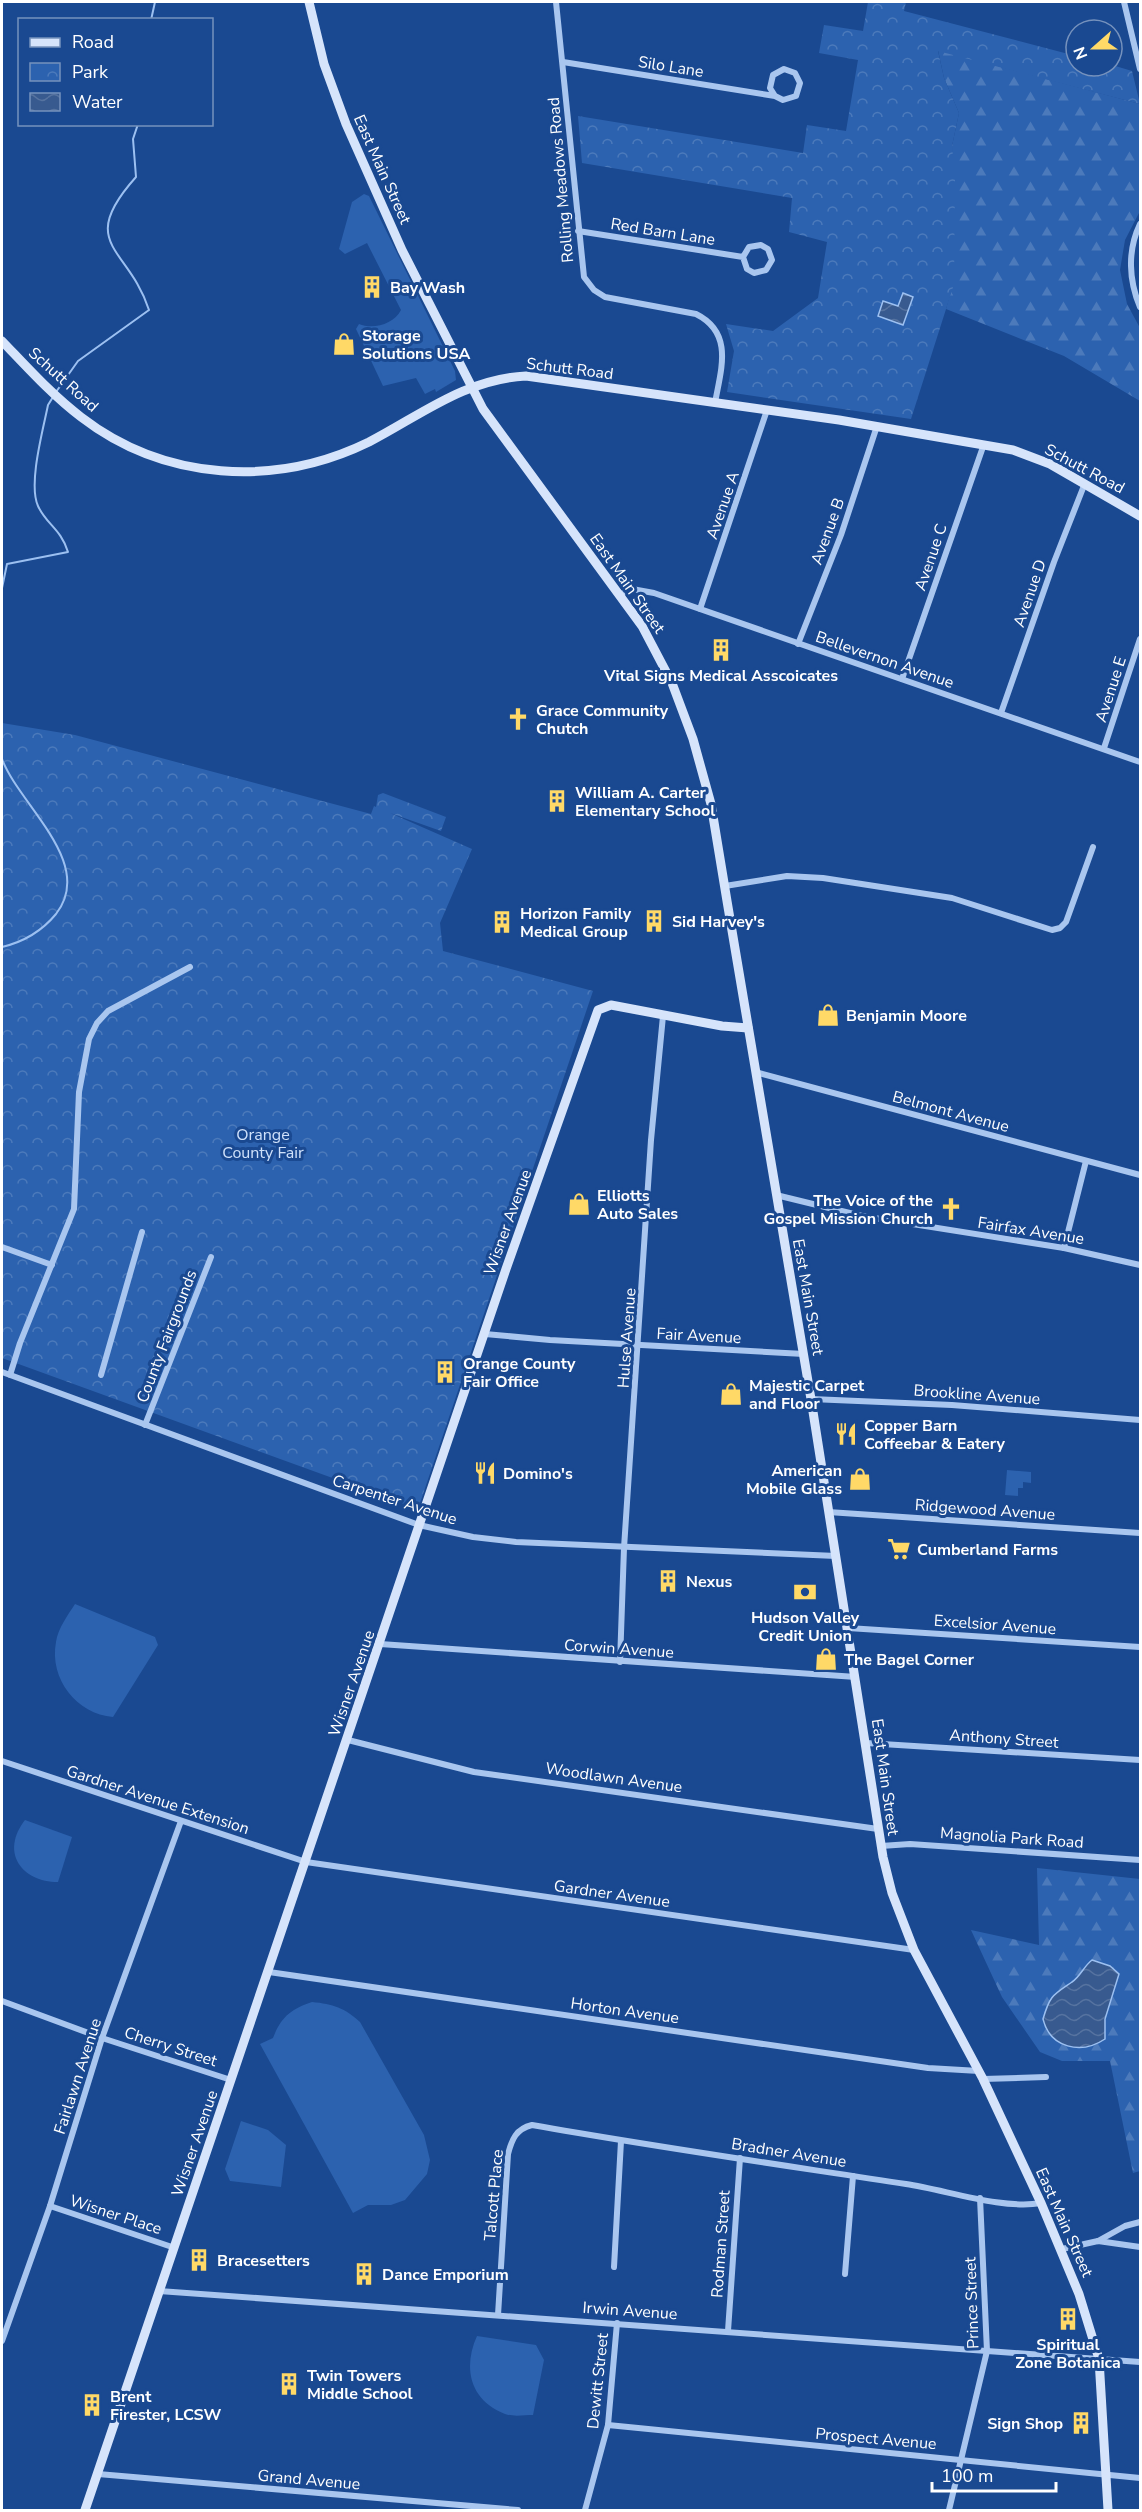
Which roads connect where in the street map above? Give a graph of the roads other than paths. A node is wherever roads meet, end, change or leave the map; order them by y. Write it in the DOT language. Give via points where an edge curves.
graph roads {
  1 [pos="309,2"];
  2 [pos="556,2"];
  3 [pos="1124,2"];
  4 [pos="562,62"];
  5 [pos="1140,69"];
  6 [pos="775,96"];
  7 [pos="1140,224"];
  8 [pos="578,231"];
  9 [pos="743,257"];
  10 [pos="1140,307"];
  11 [pos="2,341"];
  12 [pos="472,386"];
  13 [pos="715,402"];
  14 [pos="767,410"];
  15 [pos="878,426"];
  16 [pos="984,444"];
  17 [pos="1086,483"];
  18 [pos="1140,516"];
  19 [pos="621,594"];
  20 [pos="700,609"];
  21 [pos="1140,639"];
  22 [pos="798,644"];
  23 [pos="902,679"];
  24 [pos="1001,713"];
  25 [pos="1104,748"];
  26 [pos="1140,762"];
  27 [pos="1093,847"];
  28 [pos="725,886"];
  29 [pos="190,967"];
  30 [pos="663,1016"];
  31 [pos="748,1029"];
  32 [pos="756,1072"];
  33 [pos="1086,1161"];
  34 [pos="1140,1174"];
  35 [pos="776,1195"];
  36 [pos="142,1232"];
  37 [pos="2,1247"];
  38 [pos="1064,1248"];
  39 [pos="211,1257"];
  40 [pos="52,1265"];
  41 [pos="1140,1265"];
  42 [pos="485,1334"];
  43 [pos="640,1345"];
  44 [pos="804,1354"];
  45 [pos="2,1372"];
  46 [pos="10,1375"];
  47 [pos="101,1375"];
  48 [pos="811,1399"];
  49 [pos="1140,1420"];
  50 [pos="145,1425"];
  51 [pos="828,1512"];
  52 [pos="420,1525"];
  53 [pos="1140,1533"];
  54 [pos="624,1548"];
  55 [pos="836,1556"];
  56 [pos="848,1628"];
  57 [pos="380,1644"];
  58 [pos="1140,1647"];
  59 [pos="620,1662"];
  60 [pos="856,1677"];
  61 [pos="348,1740"];
  62 [pos="866,1743"];
  63 [pos="1140,1760"];
  64 [pos="2,1761"];
  65 [pos="181,1821"];
  66 [pos="878,1829"];
  67 [pos="881,1846"];
  68 [pos="1140,1860"];
  69 [pos="306,1862"];
  70 [pos="914,1950"];
  71 [pos="268,1972"];
  72 [pos="2,2001"];
  73 [pos="102,2038"];
  74 [pos="981,2075"];
  75 [pos="1046,2077"];
  76 [pos="231,2080"];
  77 [pos="532,2126"];
  78 [pos="621,2141"];
  79 [pos="740,2158"];
  80 [pos="853,2176"];
  81 [pos="980,2198"];
  82 [pos="1041,2203"];
  83 [pos="50,2206"];
  84 [pos="1140,2222"];
  85 [pos="1098,2241"];
  86 [pos="1140,2247"];
  87 [pos="175,2248"];
  88 [pos="1062,2250"];
  89 [pos="614,2267"];
  90 [pos="845,2274"];
  91 [pos="159,2291"];
  92 [pos="498,2315"];
  93 [pos="617,2323"];
  94 [pos="728,2331"];
  95 [pos="2,2341"];
  96 [pos="987,2351"];
  97 [pos="1099,2359"];
  98 [pos="1140,2362"];
  99 [pos="608,2425"];
  100 [pos="961,2460"];
  101 [pos="98,2474"];
  102 [pos="1107,2475"];
  103 [pos="1140,2478"];
  104 [pos="432,2503"];
  105 [pos="85,2511"];
  106 [pos="430,2511"];
  107 [pos="518,2511"];
  108 [pos="585,2511"];
  109 [pos="949,2511"];
  110 [pos="1108,2511"];
  1 -- 12 [label="street, East Main Street" via="324,64 346,124 402,250"];
  2 -- 4 [label="street, Rolling Meadows Road"];
  3 -- 5 [label="street"];
  4 -- 6 [label="street, Silo Lane"];
  4 -- 8 [label="street, Rolling Meadows Road"];
  6 -- 6 [label="street, Silo Lane" via="770,88 773,75 784,69 795,73 801,83 796,96 783,100"];
  7 -- 10 [label="street" via="1131,266"];
  8 -- 9 [label="street, Red Barn Lane"];
  8 -- 13 [label="street, Rolling Meadows Road" via="584,277 599,294 696,314 713,326 723,354"];
  9 -- 9 [label="street, Red Barn Lane" via="749,247 761,245 770,252 772,260 769,268 758,273 747,269"];
  11 -- 12 [label="street, Schutt Road" via="61,400 94,426 147,454 192,467 286,470 339,455"];
  12 -- 13 [label="street, Schutt Road" via="501,377 526,376"];
  12 -- 19 [label="street, East Main Street" via="507,446"];
  13 -- 14 [label="street, Schutt Road"];
  14 -- 15 [label="street, Schutt Road"];
  14 -- 20 [label="street, Avenue A"];
  15 -- 16 [label="street, Schutt Road"];
  15 -- 22 [label="street, Avenue B"];
  16 -- 17 [label="street, Schutt Road" via="1039,458"];
  16 -- 23 [label="street, Avenue C"];
  17 -- 18 [label="street, Schutt Road"];
  17 -- 24 [label="street, Avenue D"];
  19 -- 20 [label="street, Bellevernon Avenue" via="639,590"];
  19 -- 28 [label="street, East Main Street" via="666,672 693,739 711,804"];
  20 -- 22 [label="street, Bellevernon Avenue"];
  21 -- 25 [label="street, Avenue E"];
  22 -- 23 [label="street, Bellevernon Avenue"];
  23 -- 24 [label="street, Bellevernon Avenue"];
  24 -- 25 [label="street, Bellevernon Avenue"];
  25 -- 26 [label="street, Bellevernon Avenue"];
  27 -- 28 [label="street" via="1066,922 1052,930 952,898 823,878 787,876"];
  28 -- 31 [label="street, East Main Street"];
  29 -- 40 [label="street" via="108,1011 89,1039 79,1092 74,1209"];
  30 -- 31 [label="street, Wisner Avenue"];
  30 -- 42 [label="street, Wisner Avenue" via="610,1005 598,1010"];
  30 -- 43 [label="street, Hulse Avenue" via="651,1140"];
  31 -- 32 [label="street, East Main Street"];
  32 -- 33 [label="street, Belmont Avenue"];
  32 -- 35 [label="street, East Main Street"];
  33 -- 34 [label="street, Belmont Avenue"];
  33 -- 38 [label="street"];
  35 -- 38 [label="street, Fairfax Avenue" via="862,1216"];
  35 -- 44 [label="street, East Main Street"];
  36 -- 47 [label="street"];
  37 -- 40 [label="street"];
  38 -- 41 [label="street, Fairfax Avenue"];
  39 -- 50 [label="street, County Fairgrounds"];
  40 -- 46 [label="street"];
  42 -- 43 [label="street, Fair Avenue"];
  42 -- 52 [label="street, Wisner Avenue"];
  43 -- 44 [label="street, Fair Avenue"];
  43 -- 54 [label="street, Hulse Avenue"];
  44 -- 48 [label="street, East Main Street"];
  45 -- 46 [label="street, Carpenter Avenue"];
  46 -- 50 [label="street, Carpenter Avenue"];
  48 -- 49 [label="street, Brookline Avenue"];
  48 -- 51 [label="street, East Main Street"];
  50 -- 52 [label="street, Carpenter Avenue"];
  51 -- 53 [label="street, Ridgewood Avenue"];
  51 -- 55 [label="street, East Main Street"];
  52 -- 54 [label="street, Carpenter Avenue" via="516,1542"];
  52 -- 57 [label="street, Wisner Avenue"];
  54 -- 55 [label="street, Carpenter Avenue"];
  54 -- 59 [label="street, Hulse Avenue"];
  55 -- 56 [label="street, East Main Street"];
  56 -- 58 [label="street, Excelsior Avenue"];
  56 -- 60 [label="street, East Main Street"];
  57 -- 59 [label="street, Corwin Avenue"];
  57 -- 61 [label="street, Wisner Avenue"];
  59 -- 60 [label="street, Corwin Avenue"];
  60 -- 62 [label="street, East Main Street"];
  61 -- 66 [label="street, Woodlawn Avenue" via="474,1772"];
  61 -- 69 [label="street, Wisner Avenue"];
  62 -- 63 [label="street, Anthony Street"];
  62 -- 66 [label="street, East Main Street"];
  64 -- 65 [label="street, Gardner Avenue Extension"];
  65 -- 69 [label="street, Gardner Avenue Extension"];
  65 -- 73 [label="street, Fairlawn Avenue"];
  66 -- 67 [label="street, East Main Street"];
  67 -- 68 [label="street, Magnolia Park Road" via="910,1844"];
  67 -- 70 [label="street, East Main Street" via="892,1893"];
  69 -- 70 [label="street, Gardner Avenue"];
  69 -- 71 [label="street, Wisner Avenue"];
  70 -- 74 [label="street, East Main Street"];
  71 -- 74 [label="street, Horton Avenue"];
  71 -- 76 [label="street, Wisner Avenue"];
  72 -- 73 [label="street, Cherry Street"];
  73 -- 76 [label="street, Cherry Street"];
  73 -- 83 [label="street, Fairlawn Avenue"];
  74 -- 75 [label="street, Horton Avenue"];
  74 -- 82 [label="street, East Main Street"];
  76 -- 87 [label="street, Wisner Avenue"];
  77 -- 78 [label="street, Bradner Avenue"];
  77 -- 92 [label="street, Talcott Place" via="518,2131 508,2154"];
  78 -- 79 [label="street, Bradner Avenue"];
  78 -- 89 [label="street"];
  79 -- 80 [label="street, Bradner Avenue"];
  79 -- 94 [label="street, Rodman Street"];
  80 -- 81 [label="street, Bradner Avenue"];
  80 -- 90 [label="street"];
  81 -- 82 [label="street, Bradner Avenue"];
  81 -- 96 [label="street, Prince Street"];
  82 -- 88 [label="street, East Main Street"];
  83 -- 87 [label="street, Wisner Place"];
  83 -- 95 [label="street, Fairlawn Avenue"];
  84 -- 85 [label="street"];
  85 -- 86 [label="street"];
  85 -- 88 [label="street"];
  87 -- 91 [label="street, Wisner Avenue"];
  88 -- 97 [label="street, East Main Street"];
  91 -- 92 [label="street, Irwin Avenue"];
  91 -- 101 [label="street, Wisner Avenue"];
  92 -- 93 [label="street, Irwin Avenue"];
  93 -- 94 [label="street, Irwin Avenue"];
  93 -- 99 [label="street, Dewitt Street"];
  94 -- 96 [label="street, Irwin Avenue"];
  96 -- 97 [label="street, Irwin Avenue"];
  96 -- 100 [label="street, Prince Street"];
  97 -- 98 [label="street, Irwin Avenue"];
  97 -- 102 [label="street, East Main Street"];
  99 -- 100 [label="street, Prospect Avenue"];
  99 -- 108 [label="street, Dewitt Street"];
  100 -- 102 [label="street, Prospect Avenue"];
  100 -- 109 [label="street, Prince Street"];
  101 -- 104 [label="street, Grand Avenue"];
  101 -- 105 [label="street, Wisner Avenue"];
  102 -- 103 [label="street, Prospect Avenue"];
  102 -- 110 [label="street, East Main Street"];
  104 -- 106 [label="street"];
  104 -- 107 [label="street, Grand Avenue"];
}
